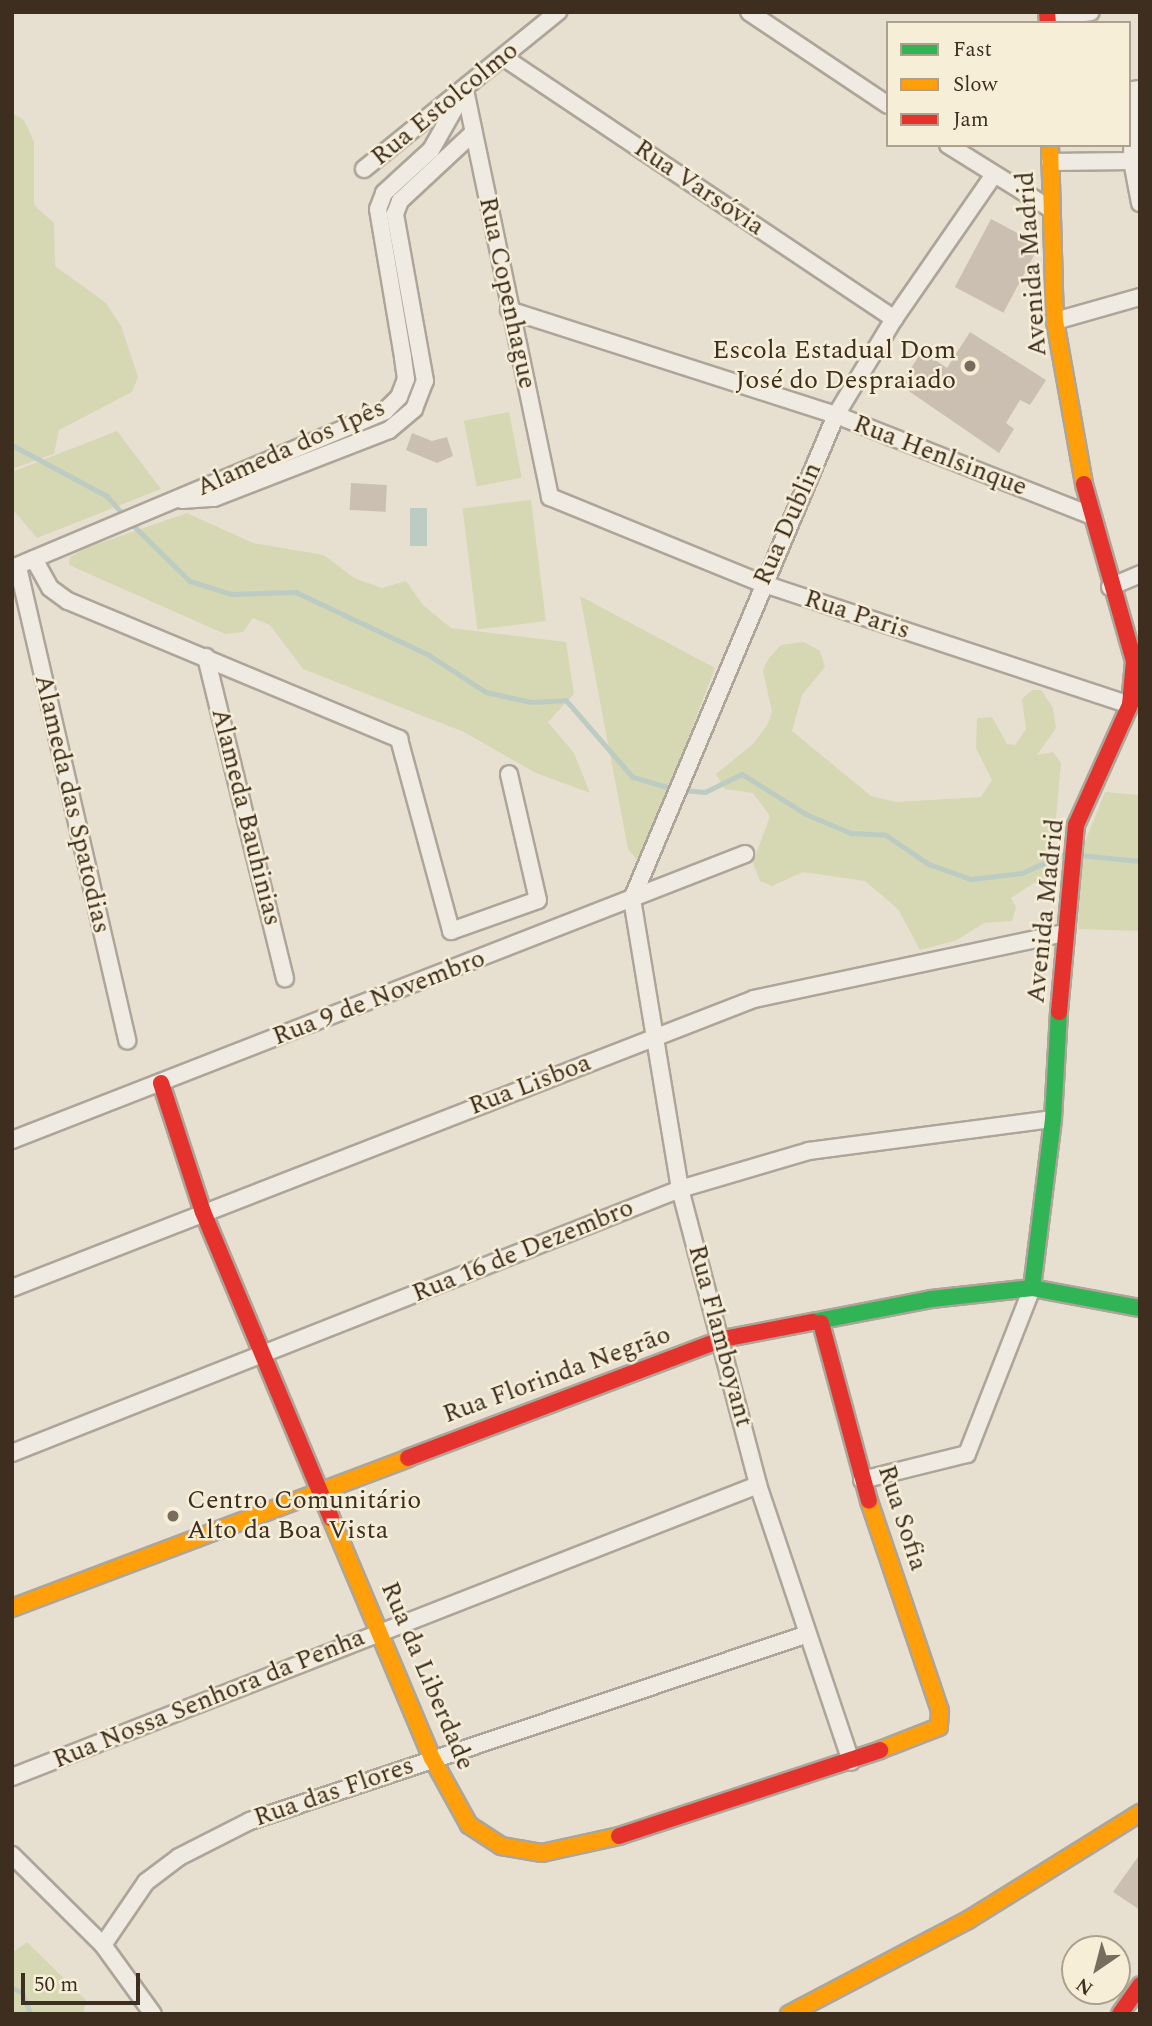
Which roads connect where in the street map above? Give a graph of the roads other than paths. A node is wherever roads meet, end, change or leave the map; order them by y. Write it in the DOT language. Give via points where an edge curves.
graph roads {
  1 [pos="558,12"];
  2 [pos="749,12"];
  3 [pos="1091,12"];
  4 [pos="1048,18"];
  5 [pos="503,57"];
  6 [pos="1140,89"];
  7 [pos="465,90"];
  8 [pos="886,104"];
  9 [pos="443,132"];
  10 [pos="474,132"];
  11 [pos="951,147"];
  12 [pos="458,149"];
  13 [pos="1050,154"];
  14 [pos="1136,161"];
  15 [pos="364,169"];
  16 [pos="993,176"];
  17 [pos="384,193"];
  18 [pos="400,201"];
  19 [pos="1140,202"];
  20 [pos="1051,209"];
  21 [pos="1140,297"];
  22 [pos="509,310"];
  23 [pos="894,319"];
  24 [pos="1055,321"];
  25 [pos="406,379"];
  26 [pos="425,381"];
  27 [pos="385,411"];
  28 [pos="836,415"];
  29 [pos="388,430"];
  30 [pos="550,497"];
  31 [pos="176,500"];
  32 [pos="1090,515"];
  33 [pos="34,559"];
  34 [pos="15,567"];
  35 [pos="1140,574"];
  36 [pos="761,583"];
  37 [pos="1110,587"];
  38 [pos="206,657"];
  39 [pos="1130,705"];
  40 [pos="509,774"];
  41 [pos="745,854"];
  42 [pos="632,899"];
  43 [pos="1064,933"];
  44 [pos="285,978"];
  45 [pos="656,1035"];
  46 [pos="127,1041"];
  47 [pos="161,1083"];
  48 [pos="1054,1119"];
  49 [pos="12,1140"];
  50 [pos="680,1189"];
  51 [pos="203,1212"];
  52 [pos="12,1288"];
  53 [pos="1032,1288"];
  54 [pos="1140,1308"];
  55 [pos="821,1323"];
  56 [pos="723,1339"];
  57 [pos="264,1354"];
  58 [pos="12,1453"];
  59 [pos="862,1479"];
  60 [pos="758,1485"];
  61 [pos="323,1488"];
  62 [pos="12,1608"];
  63 [pos="379,1631"];
  64 [pos="805,1635"];
  65 [pos="939,1727"];
  66 [pos="432,1758"];
  67 [pos="851,1762"];
  68 [pos="12,1777"];
  69 [pos="1140,1813"];
  70 [pos="12,1855"];
  71 [pos="103,1945"];
  72 [pos="1140,1985"];
  73 [pos="153,2014"];
  74 [pos="789,2014"];
  75 [pos="1120,2014"];
  1 -- 5 [label="street, Rua Estolcolmo"];
  2 -- 8 [label="street"];
  3 -- 4 [label="street"];
  5 -- 7 [label="street, Rua Estolcolmo"];
  5 -- 23 [label="street, Rua Varsóvia"];
  6 -- 14 [label="street" via="1133,90"];
  7 -- 9 [label="street"];
  7 -- 10 [label="street, Rua Copenhague"];
  7 -- 15 [label="street, Rua Estolcolmo"];
  9 -- 12 [label="street"];
  9 -- 17 [label="street"];
  10 -- 12 [label="street"];
  10 -- 22 [label="street, Rua Copenhague"];
  11 -- 16 [label="street"];
  12 -- 18 [label="street"];
  13 -- 14 [label="street"];
  13 -- 20 [label="street, Avenida Madrid"];
  14 -- 19 [label="street"];
  16 -- 20 [label="street"];
  16 -- 23 [label="street, Rua Dublin"];
  17 -- 18 [label="street"];
  17 -- 25 [label="street, Alameda dos Ipês" via="377,225"];
  18 -- 26 [label="street" via="396,232"];
  20 -- 24 [label="street, Avenida Madrid"];
  21 -- 24 [label="street"];
  22 -- 28 [label="street, Rua Henlsinque"];
  22 -- 30 [label="street, Rua Copenhague"];
  23 -- 28 [label="street, Rua Dublin"];
  24 -- 32 [label="street, Avenida Madrid"];
  25 -- 26 [label="street"];
  25 -- 27 [label="street, Alameda dos Ipês" via="399,397"];
  26 -- 29 [label="street, Alameda dos Ipês" via="414,409"];
  27 -- 29 [label="street"];
  27 -- 31 [label="street, Alameda dos Ipês"];
  28 -- 32 [label="street, Rua Henlsinque"];
  28 -- 36 [label="street, Rua Dublin"];
  29 -- 31 [label="street, Alameda dos Ipês" via="214,498"];
  30 -- 36 [label="street, Rua Paris"];
  31 -- 33 [label="street, Alameda dos Ipês"];
  32 -- 37 [label="street, Avenida Madrid"];
  33 -- 34 [label="street, Alameda dos Ipês"];
  33 -- 38 [label="street" via="50,587 68,601"];
  34 -- 46 [label="street, Alameda das Spatodias"];
  35 -- 37 [label="street"];
  36 -- 39 [label="street, Rua Paris"];
  36 -- 42 [label="street, Rua Dublin" via="689,774"];
  37 -- 39 [label="street, Avenida Madrid" via="1133,661"];
  38 -- 40 [label="street" via="399,739 451,930 538,900"];
  38 -- 44 [label="street, Alameda Bauhinias"];
  39 -- 43 [label="street, Avenida Madrid" via="1086,799 1074,841"];
  41 -- 42 [label="street, Rua 9 de Novembro"];
  42 -- 45 [label="street, Rua Flamboyant"];
  42 -- 47 [label="street, Rua 9 de Novembro"];
  43 -- 45 [label="street, Rua Lisboa" via="809,983"];
  43 -- 48 [label="street, Avenida Madrid"];
  45 -- 50 [label="street, Rua Flamboyant"];
  45 -- 51 [label="street, Rua Lisboa"];
  47 -- 49 [label="street, Rua 9 de Novembro"];
  47 -- 51 [label="street, Rua da Liberdade"];
  48 -- 50 [label="street, Rua 16 de Dezembro" via="809,1151"];
  48 -- 53 [label="street, Avenida Madrid"];
  50 -- 56 [label="street, Rua Flamboyant"];
  50 -- 57 [label="street, Rua 16 de Dezembro"];
  51 -- 52 [label="street, Rua Lisboa"];
  51 -- 57 [label="street, Rua da Liberdade"];
  53 -- 54 [label="street, Rua Florinda Negrão"];
  53 -- 55 [label="street, Rua Florinda Negrão" via="931,1299"];
  53 -- 59 [label="street, Avenida Madrid" via="967,1454"];
  55 -- 56 [label="street, Rua Florinda Negrão"];
  55 -- 59 [label="street, Rua Sofia"];
  56 -- 60 [label="street, Rua Flamboyant"];
  56 -- 61 [label="street, Rua Florinda Negrão"];
  57 -- 58 [label="street, Rua 16 de Dezembro"];
  57 -- 61 [label="street, Rua da Liberdade"];
  59 -- 65 [label="street, Rua Sofia" via="940,1711"];
  60 -- 63 [label="street, Rua Nossa Senhora da Penha"];
  60 -- 64 [label="street, Rua Flamboyant"];
  61 -- 62 [label="street, Rua Florinda Negrão"];
  61 -- 63 [label="street, Rua da Liberdade"];
  63 -- 66 [label="street, Rua da Liberdade"];
  63 -- 68 [label="street, Rua Nossa Senhora da Penha"];
  64 -- 66 [label="street, Rua das Flores"];
  64 -- 67 [label="street, Rua Flamboyant"];
  65 -- 67 [label="street, Rua da Liberdade"];
  66 -- 67 [label="street, Rua da Liberdade" via="469,1825 501,1846 542,1853 586,1847"];
  66 -- 71 [label="street, Rua das Flores" via="250,1821 179,1857 146,1882"];
  69 -- 74 [label="street" via="968,1920"];
  70 -- 71 [label="street"];
  71 -- 73 [label="street"];
  72 -- 75 [label="street"];
}
